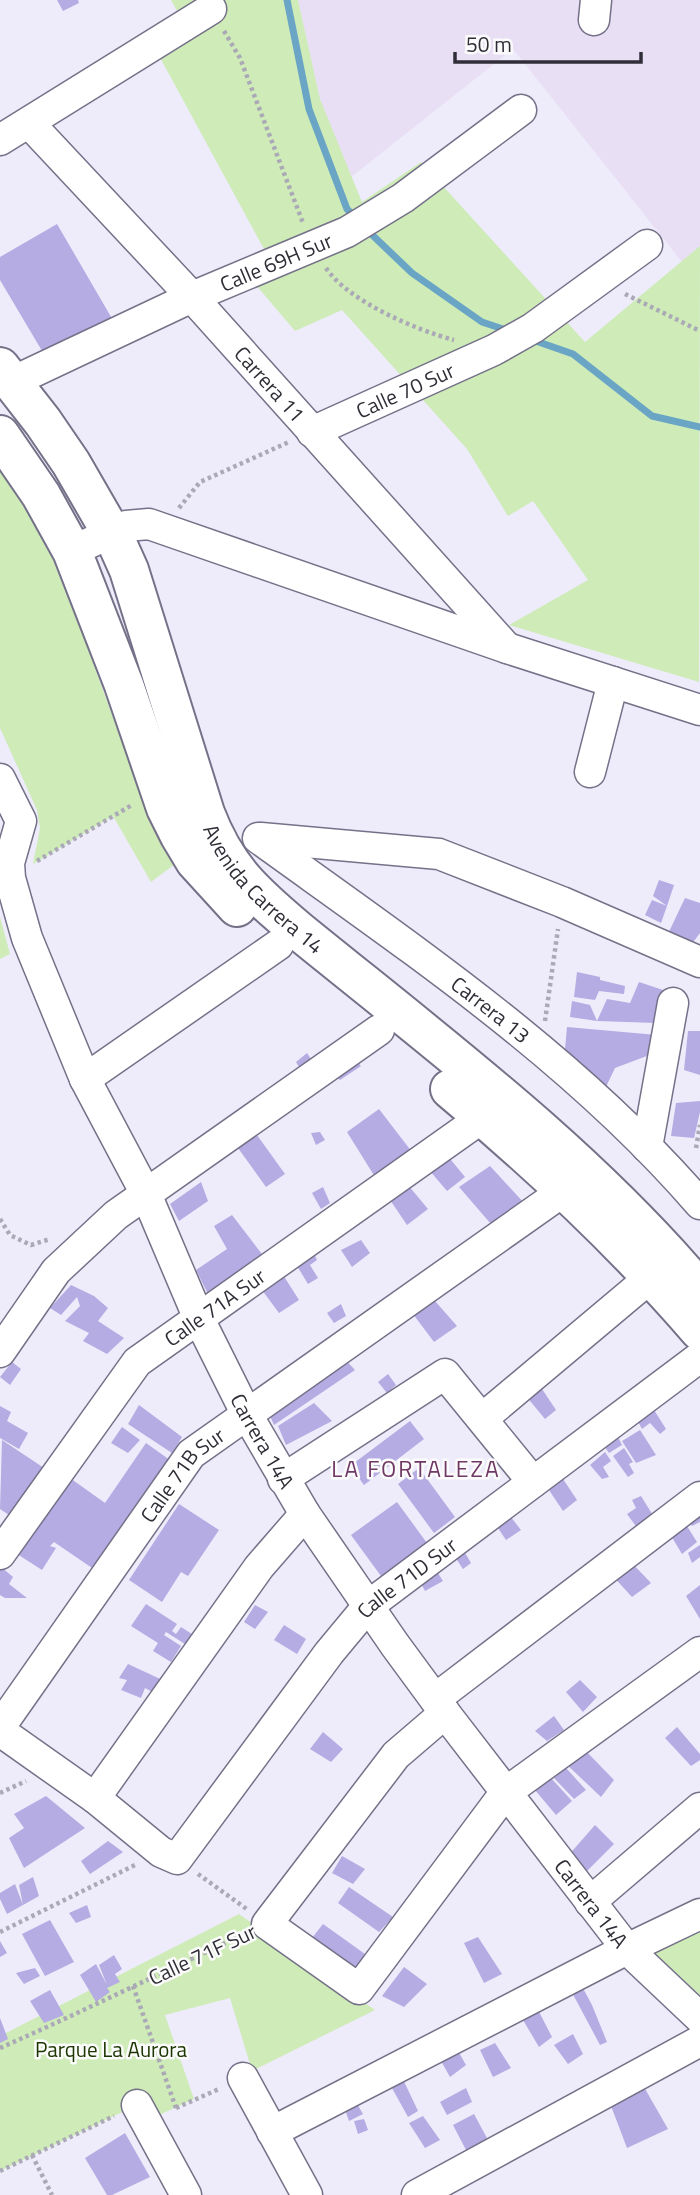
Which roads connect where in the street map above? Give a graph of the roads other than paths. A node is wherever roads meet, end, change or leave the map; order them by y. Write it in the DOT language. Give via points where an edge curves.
graph roads {
  1 [pos="211,9"];
  2 [pos="521,110"];
  3 [pos="29,123"];
  4 [pos="0,140"];
  5 [pos="647,245"];
  6 [pos="192,298"];
  7 [pos="6,375"];
  8 [pos="312,432"];
  9 [pos="0,435"];
  10 [pos="111,533"];
  11 [pos="72,551"];
  12 [pos="507,648"];
  13 [pos="613,682"];
  14 [pos="700,710"];
  15 [pos="590,772"];
  16 [pos="0,779"];
  17 [pos="213,835"];
  18 [pos="258,838"];
  19 [pos="6,872"];
  20 [pos="278,945"];
  21 [pos="700,962"];
  22 [pos="673,1003"];
  23 [pos="379,1030"];
  24 [pos="85,1079"];
  25 [pos="484,1117"];
  26 [pos="657,1157"];
  27 [pos="698,1160"];
  28 [pos="565,1190"];
  29 [pos="146,1194"];
  30 [pos="700,1204"];
  31 [pos="652,1276"];
  32 [pos="700,1290"];
  33 [pos="199,1319"];
  34 [pos="700,1331"];
  35 [pos="0,1352"];
  36 [pos="700,1357"];
  37 [pos="246,1413"];
  38 [pos="483,1418"];
  39 [pos="283,1479"];
  40 [pos="533,1482"];
  41 [pos="700,1497"];
  42 [pos="305,1514"];
  43 [pos="0,1554"];
  44 [pos="368,1605"];
  45 [pos="700,1652"];
  46 [pos="440,1706"];
  47 [pos="0,1729"];
  48 [pos="505,1793"];
  49 [pos="95,1798"];
  50 [pos="700,1808"];
  51 [pos="590,1902"];
  52 [pos="700,1914"];
  53 [pos="627,1948"];
  54 [pos="700,2018"];
  55 [pos="700,2041"];
  56 [pos="243,2078"];
  57 [pos="141,2113"];
  58 [pos="272,2132"];
  59 [pos="186,2195"];
  60 [pos="307,2195"];
  61 [pos="416,2195"];
  1 -- 3 [label="street"];
  2 -- 6 [label="street, Calle 69H Sur" via="403,198 347,232"];
  3 -- 4 [label="street"];
  3 -- 6 [label="street, Carrera 11"];
  5 -- 8 [label="street, Calle 70 Sur" via="500,347"];
  6 -- 7 [label="street, Calle 69H Sur"];
  6 -- 8 [label="street, Carrera 11"];
  7 -- 10 [label="main road, Avenida Carrera 14" via="71,463"];
  8 -- 12 [label="street, Carrera 11"];
  9 -- 11 [label="main road, Avenida Carrera 14"];
  10 -- 11 [label="street"];
  10 -- 12 [label="street" via="136,524 163,528"];
  10 -- 17 [label="main road, Avenida Carrera 14" via="142,604"];
  11 -- 20 [label="main road, Avenida Carrera 14" via="180,836 228,899"];
  12 -- 13 [label="street"];
  13 -- 14 [label="street"];
  13 -- 15 [label="street"];
  16 -- 19 [label="street" via="21,821"];
  17 -- 18 [label="street"];
  17 -- 32 [label="main road, Avenida Carrera 14" via="239,876 261,899 541,1130 643,1225"];
  18 -- 21 [label="street" via="439,854"];
  18 -- 26 [label="street, Carrera 13" via="481,1000"];
  19 -- 24 [label="street, Carrera 14A" via="26,938"];
  20 -- 23 [label="main road, Avenida Carrera 14"];
  20 -- 24 [label="street"];
  22 -- 26 [label="street"];
  23 -- 25 [label="main road, Avenida Carrera 14"];
  23 -- 29 [label="street"];
  24 -- 29 [label="street, Carrera 14A"];
  25 -- 28 [label="main road, Avenida Carrera 14"];
  25 -- 33 [label="street, Calle 71A Sur"];
  26 -- 27 [label="street"];
  26 -- 30 [label="street, Carrera 13"];
  28 -- 31 [label="main road, Avenida Carrera 14"];
  28 -- 37 [label="street, Calle 71B Sur"];
  29 -- 33 [label="street, Carrera 14A"];
  29 -- 35 [label="street" via="116,1215 56,1271"];
  31 -- 34 [label="main road, Avenida Carrera 14"];
  31 -- 38 [label="street"];
  33 -- 37 [label="street, Carrera 14A"];
  33 -- 43 [label="street, Calle 71A Sur" via="137,1362"];
  36 -- 40 [label="street, Calle 71D Sur"];
  37 -- 39 [label="street, Carrera 14A"];
  37 -- 47 [label="street, Calle 71B Sur" via="191,1454"];
  38 -- 39 [label="street" via="445,1374"];
  38 -- 40 [label="street"];
  39 -- 42 [label="street, Carrera 14A"];
  40 -- 44 [label="street, Calle 71D Sur"];
  41 -- 46 [label="street, Calle 71F Sur"];
  42 -- 44 [label="street, Carrera 14A"];
  42 -- 49 [label="street" via="259,1567"];
  44 -- 46 [label="street, Carrera 14A"];
  44 -- 49 [label="street, Calle 71D Sur" via="169,1855"];
  45 -- 48 [label="street"];
  46 -- 48 [label="street, Carrera 14A"];
  46 -- 48 [label="street, Calle 71F Sur" via="396,1755 267,1924 359,1989"];
  47 -- 49 [label="street"];
  48 -- 51 [label="street, Carrera 14A"];
  50 -- 51 [label="street"];
  51 -- 53 [label="street, Carrera 14A"];
  52 -- 53 [label="street"];
  53 -- 54 [label="street, Carrera 14A"];
  53 -- 58 [label="street"];
  55 -- 61 [label="street"];
  56 -- 58 [label="street"];
  57 -- 59 [label="street"];
  58 -- 60 [label="street"];
}
